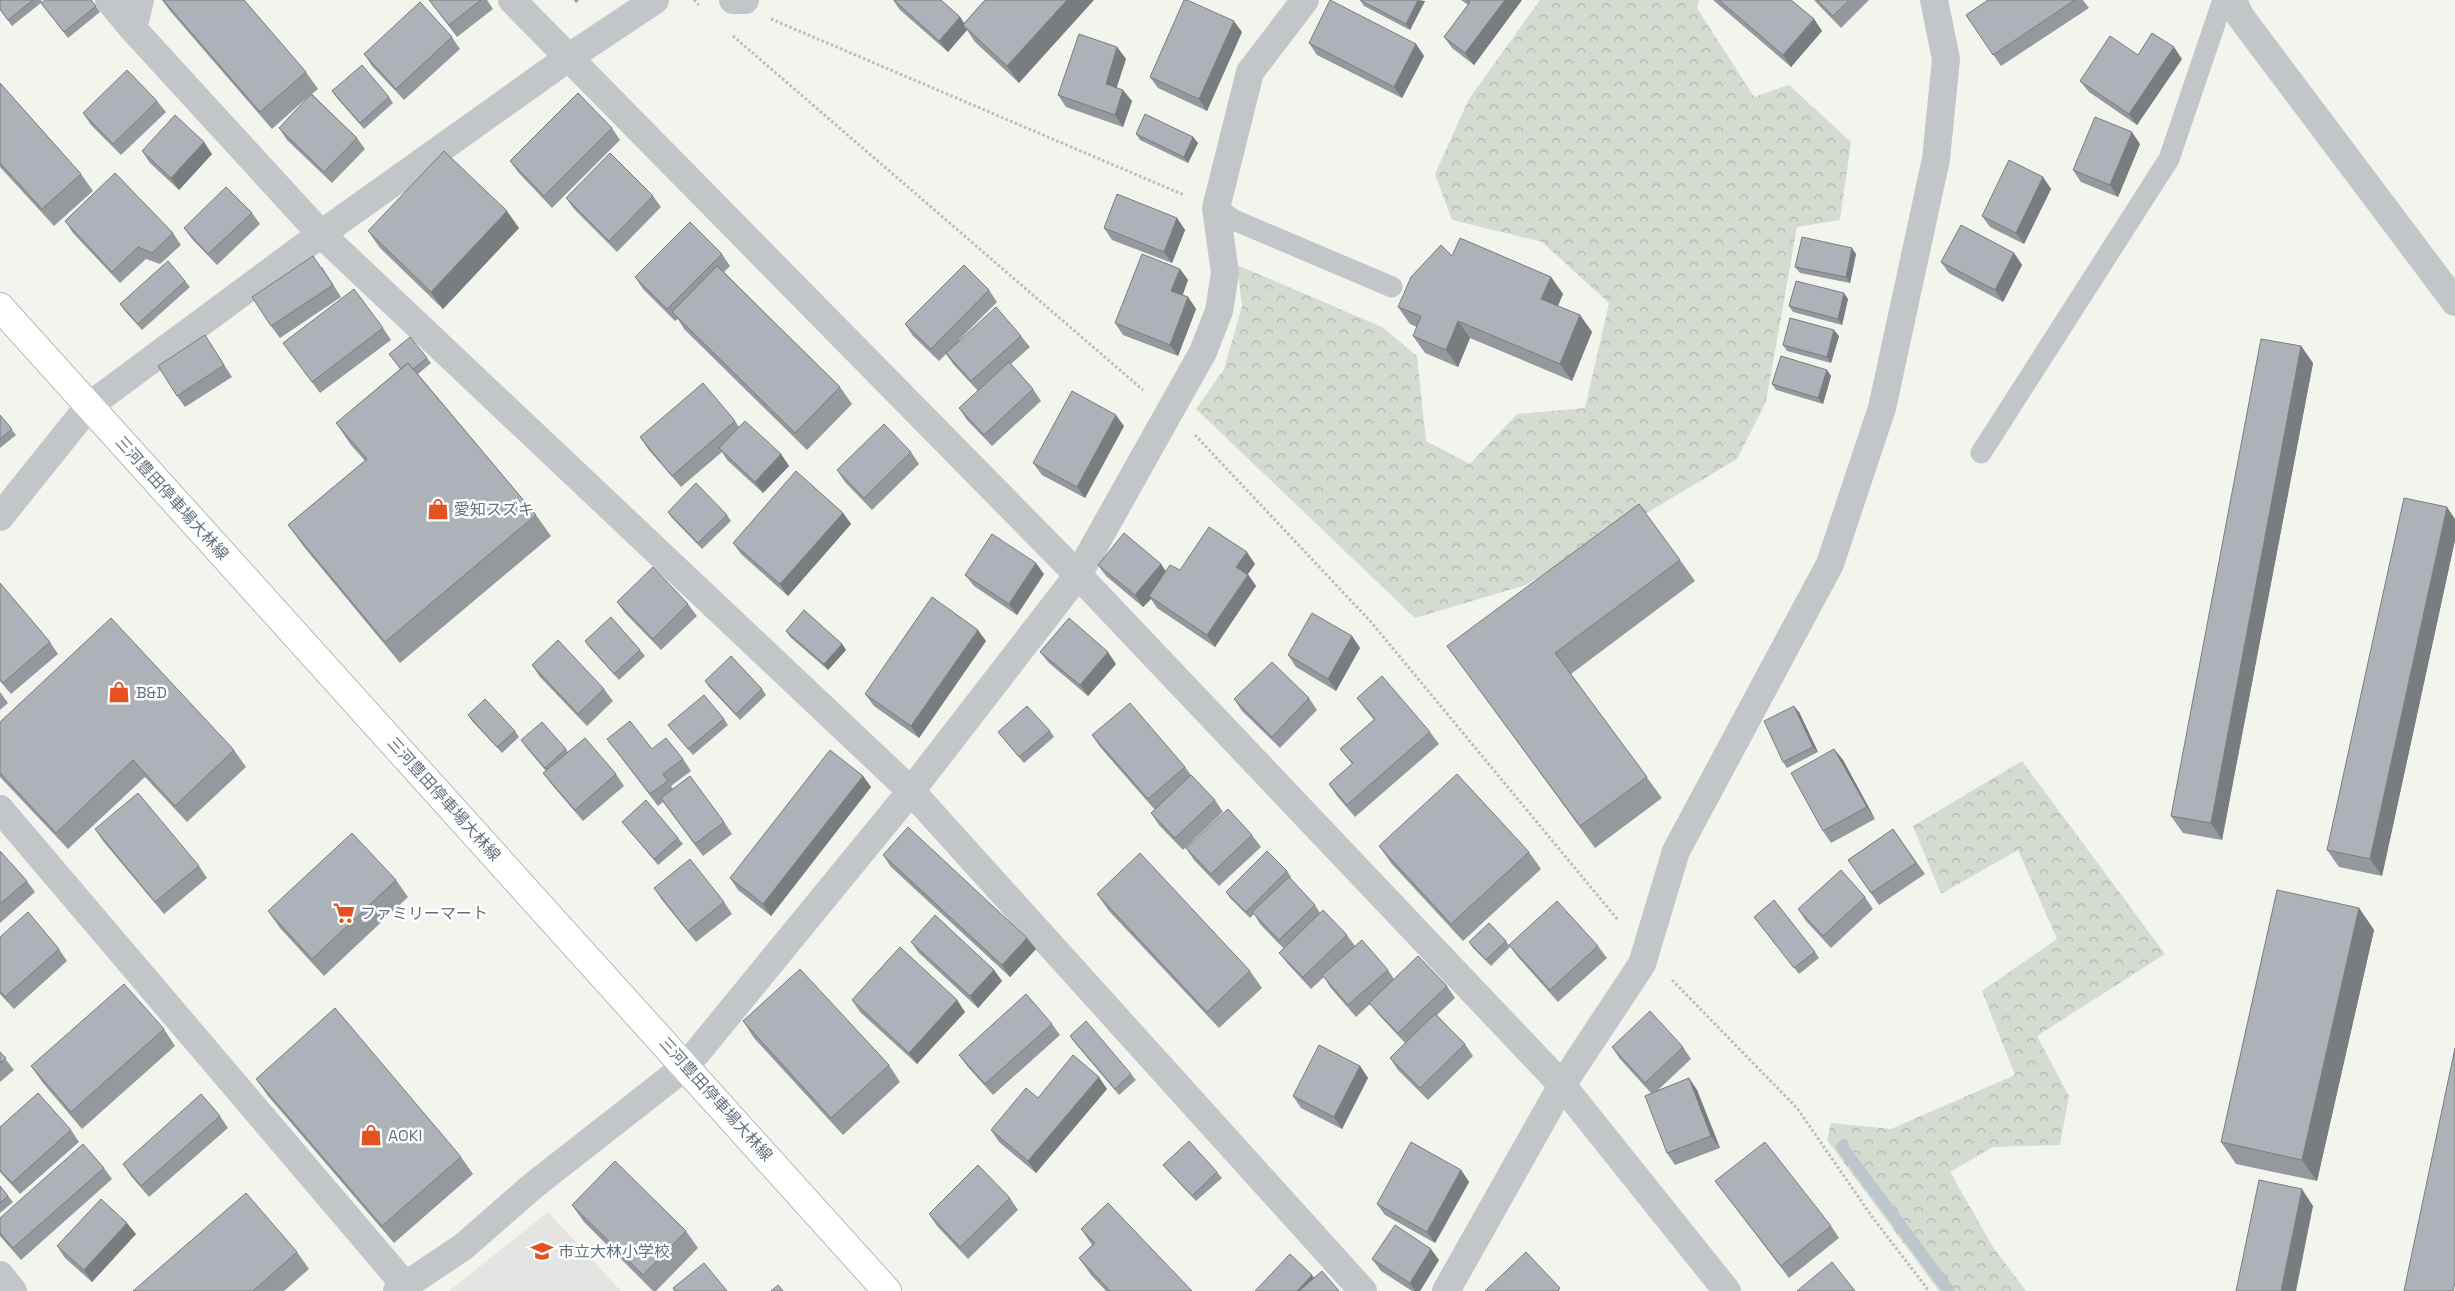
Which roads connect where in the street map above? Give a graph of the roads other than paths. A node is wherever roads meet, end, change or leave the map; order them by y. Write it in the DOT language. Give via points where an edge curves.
graph roads {
  1 [pos="108,0"];
  2 [pos="140,0"];
  3 [pos="512,0"];
  4 [pos="655,0"];
  5 [pos="1305,0"];
  6 [pos="1934,0"];
  7 [pos="2236,4"];
  8 [pos="132,29"];
  9 [pos="568,58"];
  10 [pos="1216,208"];
  11 [pos="321,234"];
  12 [pos="1392,287"];
  13 [pos="2455,302"];
  14 [pos="0,307"];
  15 [pos="89,406"];
  16 [pos="1980,453"];
  17 [pos="0,517"];
  18 [pos="1078,575"];
  19 [pos="911,791"];
  20 [pos="0,809"];
  21 [pos="686,1066"];
  22 [pos="1562,1085"];
  23 [pos="0,1276"];
  24 [pos="401,1288"];
  25 [pos="13,1291"];
  26 [pos="887,1291"];
  27 [pos="1362,1291"];
  28 [pos="1446,1291"];
  29 [pos="1727,1291"];
  1 -- 8 [label="street"];
  2 -- 8 [label="street"];
  3 -- 9 [label="street"];
  4 -- 9 [label="street"];
  5 -- 10 [label="street" via="1250,72"];
  6 -- 22 [label="street" via="1946,59 1936,159 1882,408 1830,564 1676,851 1642,964"];
  7 -- 13 [label="street"];
  7 -- 16 [label="lane" via="2169,159"];
  8 -- 11 [label="street"];
  9 -- 11 [label="street"];
  9 -- 18 [label="street"];
  10 -- 12 [label="lane" via="1234,220"];
  10 -- 18 [label="street" via="1224,273 1219,311 1203,352"];
  11 -- 15 [label="street"];
  11 -- 19 [label="street"];
  14 -- 15 [label="main road, 三河豊田停車場大林線"];
  15 -- 17 [label="street"];
  15 -- 21 [label="main road, 三河豊田停車場大林線"];
  18 -- 19 [label="street"];
  18 -- 22 [label="street"];
  19 -- 21 [label="street"];
  19 -- 27 [label="street"];
  20 -- 24 [label="street"];
  21 -- 24 [label="street" via="534,1185 463,1247"];
  21 -- 26 [label="main road, 三河豊田停車場大林線"];
  22 -- 28 [label="street"];
  22 -- 29 [label="street"];
  23 -- 25 [label="street"];
}
